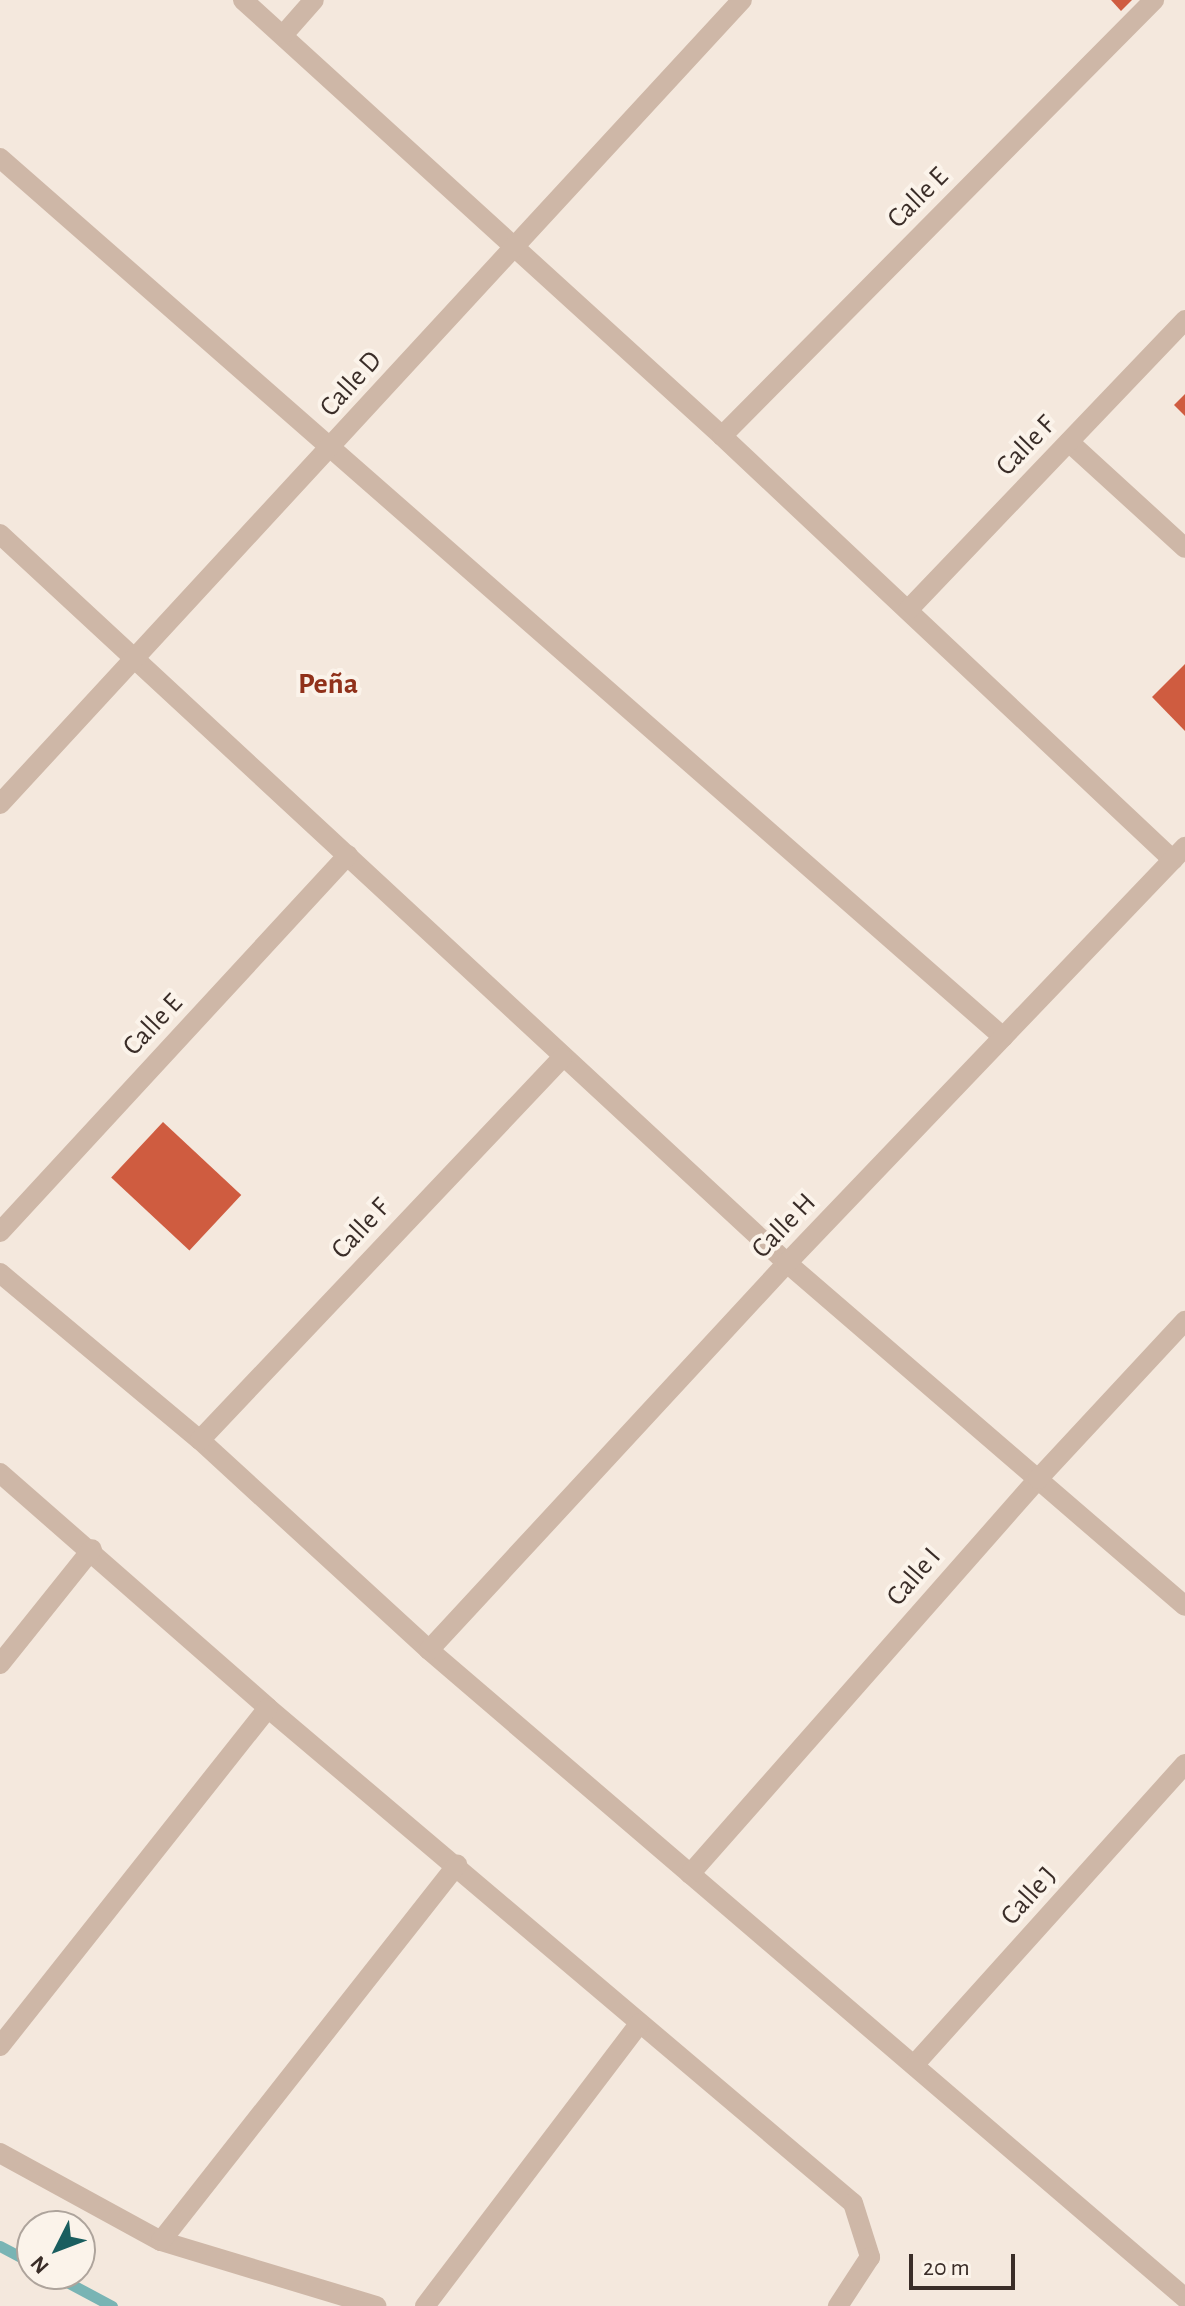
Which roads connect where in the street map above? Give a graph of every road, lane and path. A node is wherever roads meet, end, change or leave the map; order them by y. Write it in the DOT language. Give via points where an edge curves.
graph roads {
  1 [pos="243,0"];
  2 [pos="314,0"];
  3 [pos="742,0"];
  4 [pos="1154,0"];
  5 [pos="284,34"];
  6 [pos="0,158"];
  7 [pos="514,246"];
  8 [pos="1185,320"];
  9 [pos="722,436"];
  10 [pos="1069,442"];
  11 [pos="333,445"];
  12 [pos="0,534"];
  13 [pos="1185,548"];
  14 [pos="908,610"];
  15 [pos="135,658"];
  16 [pos="0,804"];
  17 [pos="1179,854"];
  18 [pos="348,855"];
  19 [pos="1003,1037"];
  20 [pos="562,1058"];
  21 [pos="0,1232"];
  22 [pos="787,1263"];
  23 [pos="0,1273"];
  24 [pos="1185,1321"];
  25 [pos="200,1440"];
  26 [pos="0,1473"];
  27 [pos="1038,1479"];
  28 [pos="92,1549"];
  29 [pos="1185,1606"];
  30 [pos="429,1650"];
  31 [pos="0,1664"];
  32 [pos="268,1708"];
  33 [pos="1185,1764"];
  34 [pos="457,1865"];
  35 [pos="690,1874"];
  36 [pos="640,2023"];
  37 [pos="0,2046"];
  38 [pos="914,2065"];
  39 [pos="0,2153"];
  40 [pos="161,2241"];
  41 [pos="1185,2298"];
  42 [pos="376,2306"];
  43 [pos="425,2306"];
  44 [pos="838,2306"];
  1 -- 5 [label="street"];
  2 -- 5 [label="street"];
  3 -- 7 [label="street, Calle D"];
  4 -- 9 [label="street, Calle E"];
  5 -- 7 [label="street"];
  6 -- 11 [label="street"];
  7 -- 9 [label="street"];
  7 -- 11 [label="street, Calle D"];
  8 -- 10 [label="street, Calle F"];
  9 -- 14 [label="street"];
  10 -- 13 [label="street"];
  10 -- 14 [label="street, Calle F"];
  11 -- 15 [label="street, Calle D"];
  11 -- 19 [label="street"];
  12 -- 15 [label="street"];
  14 -- 17 [label="street"];
  15 -- 16 [label="street, Calle D"];
  15 -- 18 [label="street"];
  17 -- 19 [label="street, Calle H"];
  18 -- 20 [label="street"];
  18 -- 21 [label="street, Calle E"];
  19 -- 22 [label="street, Calle H"];
  20 -- 22 [label="street"];
  20 -- 25 [label="street, Calle F"];
  22 -- 27 [label="street"];
  22 -- 30 [label="street, Calle H"];
  23 -- 25 [label="street"];
  24 -- 27 [label="street, Calle I"];
  25 -- 30 [label="street"];
  26 -- 28 [label="street"];
  27 -- 29 [label="street"];
  27 -- 35 [label="street, Calle I"];
  28 -- 31 [label="street"];
  28 -- 32 [label="street"];
  30 -- 35 [label="street"];
  32 -- 34 [label="street"];
  32 -- 37 [label="street"];
  33 -- 38 [label="street, Calle J"];
  34 -- 36 [label="street"];
  34 -- 40 [label="street"];
  35 -- 38 [label="street"];
  36 -- 43 [label="street"];
  36 -- 44 [label="street" via="853,2203 870,2257"];
  38 -- 41 [label="street"];
  39 -- 40 [label="street"];
  40 -- 42 [label="street"];
}
